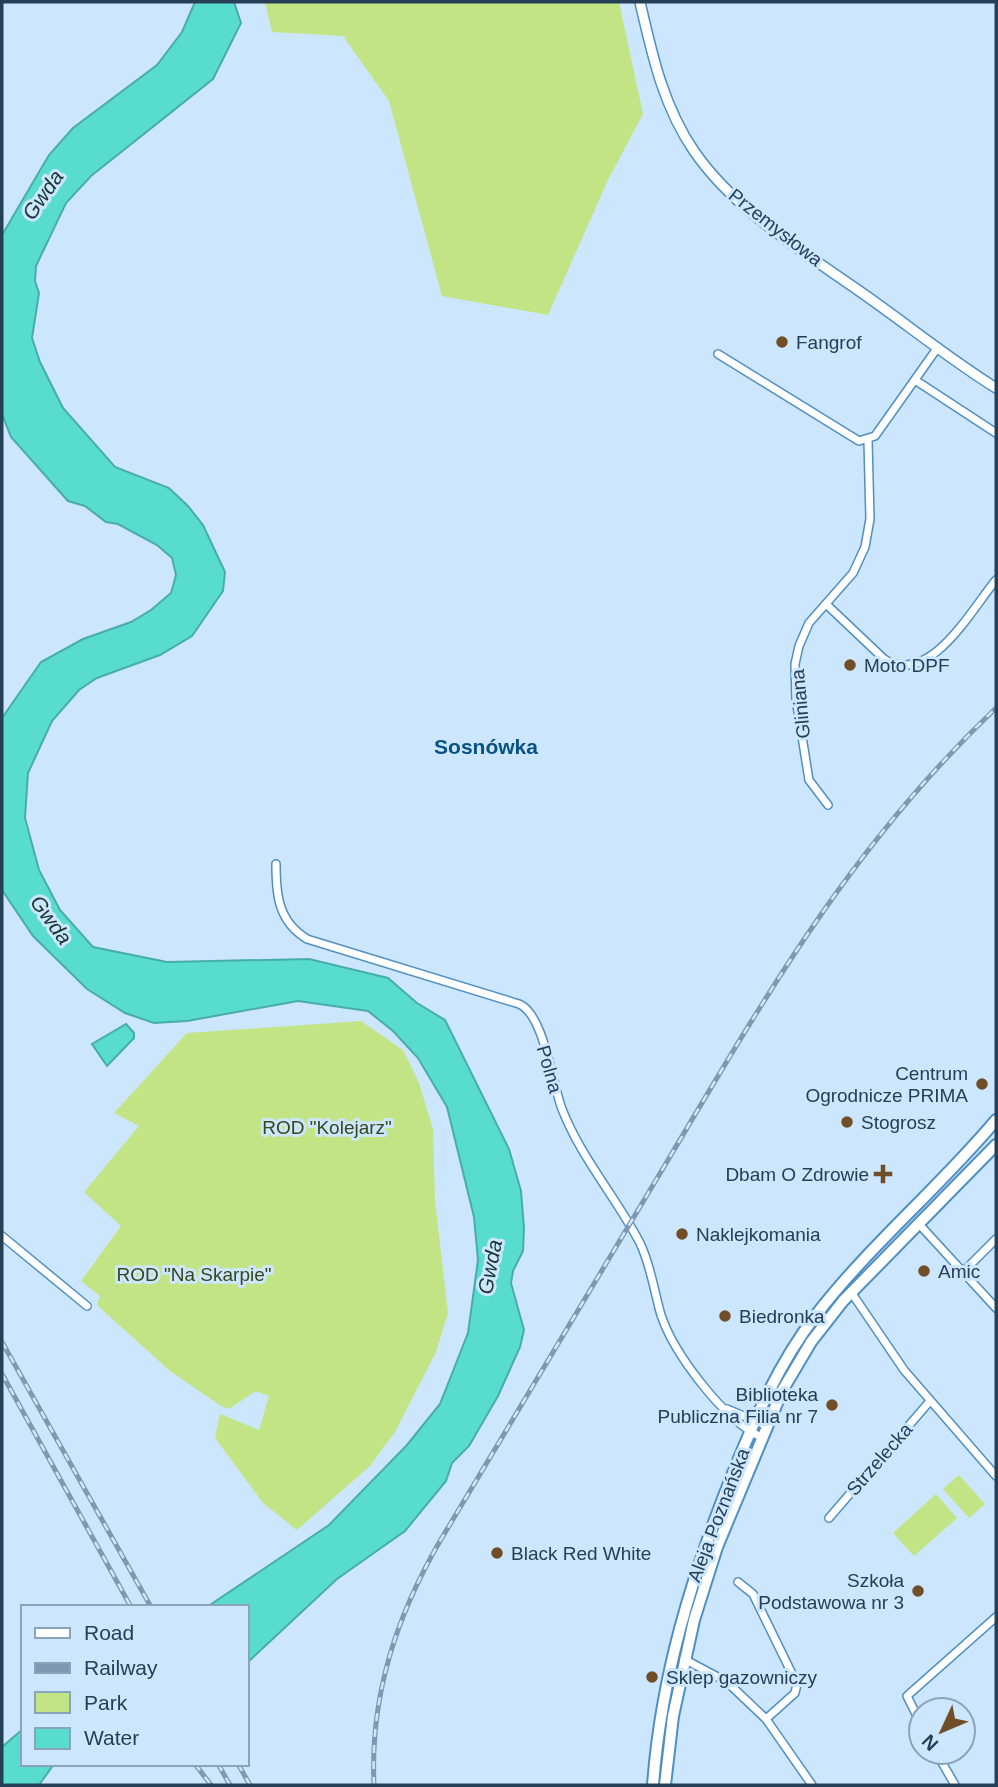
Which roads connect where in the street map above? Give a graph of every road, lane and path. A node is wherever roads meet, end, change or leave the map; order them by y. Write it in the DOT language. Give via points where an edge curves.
graph roads {
  1 [pos="639,2"];
  2 [pos="938,347"];
  3 [pos="718,354"];
  4 [pos="915,380"];
  5 [pos="996,388"];
  6 [pos="996,433"];
  7 [pos="868,441"];
  8 [pos="996,580"];
  9 [pos="826,604"];
  10 [pos="828,805"];
  11 [pos="276,864"];
  12 [pos="996,1121"];
  13 [pos="996,1145"];
  14 [pos="918,1223"];
  15 [pos="2,1236"];
  16 [pos="996,1239"];
  17 [pos="964,1271"];
  18 [pos="851,1292"];
  19 [pos="87,1306"];
  20 [pos="996,1308"];
  21 [pos="930,1401"];
  22 [pos="723,1407"];
  23 [pos="754,1420"];
  24 [pos="765,1425"];
  25 [pos="749,1432"];
  26 [pos="761,1437"];
  27 [pos="996,1476"];
  28 [pos="829,1518"];
  29 [pos="738,1582"];
  30 [pos="996,1617"];
  31 [pos="673,1654"];
  32 [pos="684,1659"];
  33 [pos="907,1698"];
  34 [pos="766,1719"];
  35 [pos="944,1766"];
  36 [pos="653,1785"];
  37 [pos="665,1785"];
  38 [pos="812,1785"];
  39 [pos="955,1785"];
  1 -- 2 [label="street, Przemysłowa" via="669,106 703,163 756,215"];
  2 -- 4 [label="street"];
  2 -- 5 [label="street, Przemysłowa"];
  3 -- 7 [label="street" via="851,439"];
  4 -- 6 [label="street"];
  4 -- 7 [label="street"];
  7 -- 9 [label="street, Gliniana" via="870,519 865,547 853,573"];
  8 -- 9 [label="street" via="933,656 909,667 884,659"];
  9 -- 10 [label="street, Gliniana" via="809,623 799,646 794,679 809,780"];
  11 -- 22 [label="street, Polna" via="279,907 307,939 519,1004 534,1014 563,1111 640,1244 668,1331"];
  12 -- 23 [label="main road, Aleja Poznańska" via="822,1307 785,1361"];
  13 -- 14 [label="main road, Aleja Poznańska"];
  14 -- 17 [label="street"];
  14 -- 18 [label="main road, Aleja Poznańska"];
  15 -- 19 [label="street"];
  16 -- 17 [label="street"];
  17 -- 20 [label="street"];
  18 -- 21 [label="street"];
  18 -- 24 [label="main road, Aleja Poznańska" via="807,1349"];
  21 -- 27 [label="street"];
  21 -- 28 [label="street, Strzelecka"];
  22 -- 23 [label="street, Polna"];
  22 -- 25 [label="street, Polna"];
  23 -- 24 [label="street, Polna"];
  23 -- 25 [label="main road, Aleja Poznańska"];
  24 -- 26 [label="main road, Aleja Poznańska"];
  25 -- 26 [label="street"];
  25 -- 31 [label="main road, Aleja Poznańska" via="700,1558"];
  26 -- 32 [label="main road, Aleja Poznańska" via="709,1571"];
  29 -- 34 [label="street" via="752,1594 797,1685 795,1693"];
  30 -- 33 [label="street"];
  31 -- 32 [label="main road"];
  31 -- 36 [label="main road, Aleja Poznańska"];
  32 -- 34 [label="street" via="727,1682"];
  32 -- 37 [label="main road, Aleja Poznańska"];
  34 -- 38 [label="street"];
  35 -- 39 [label="street"];
}
